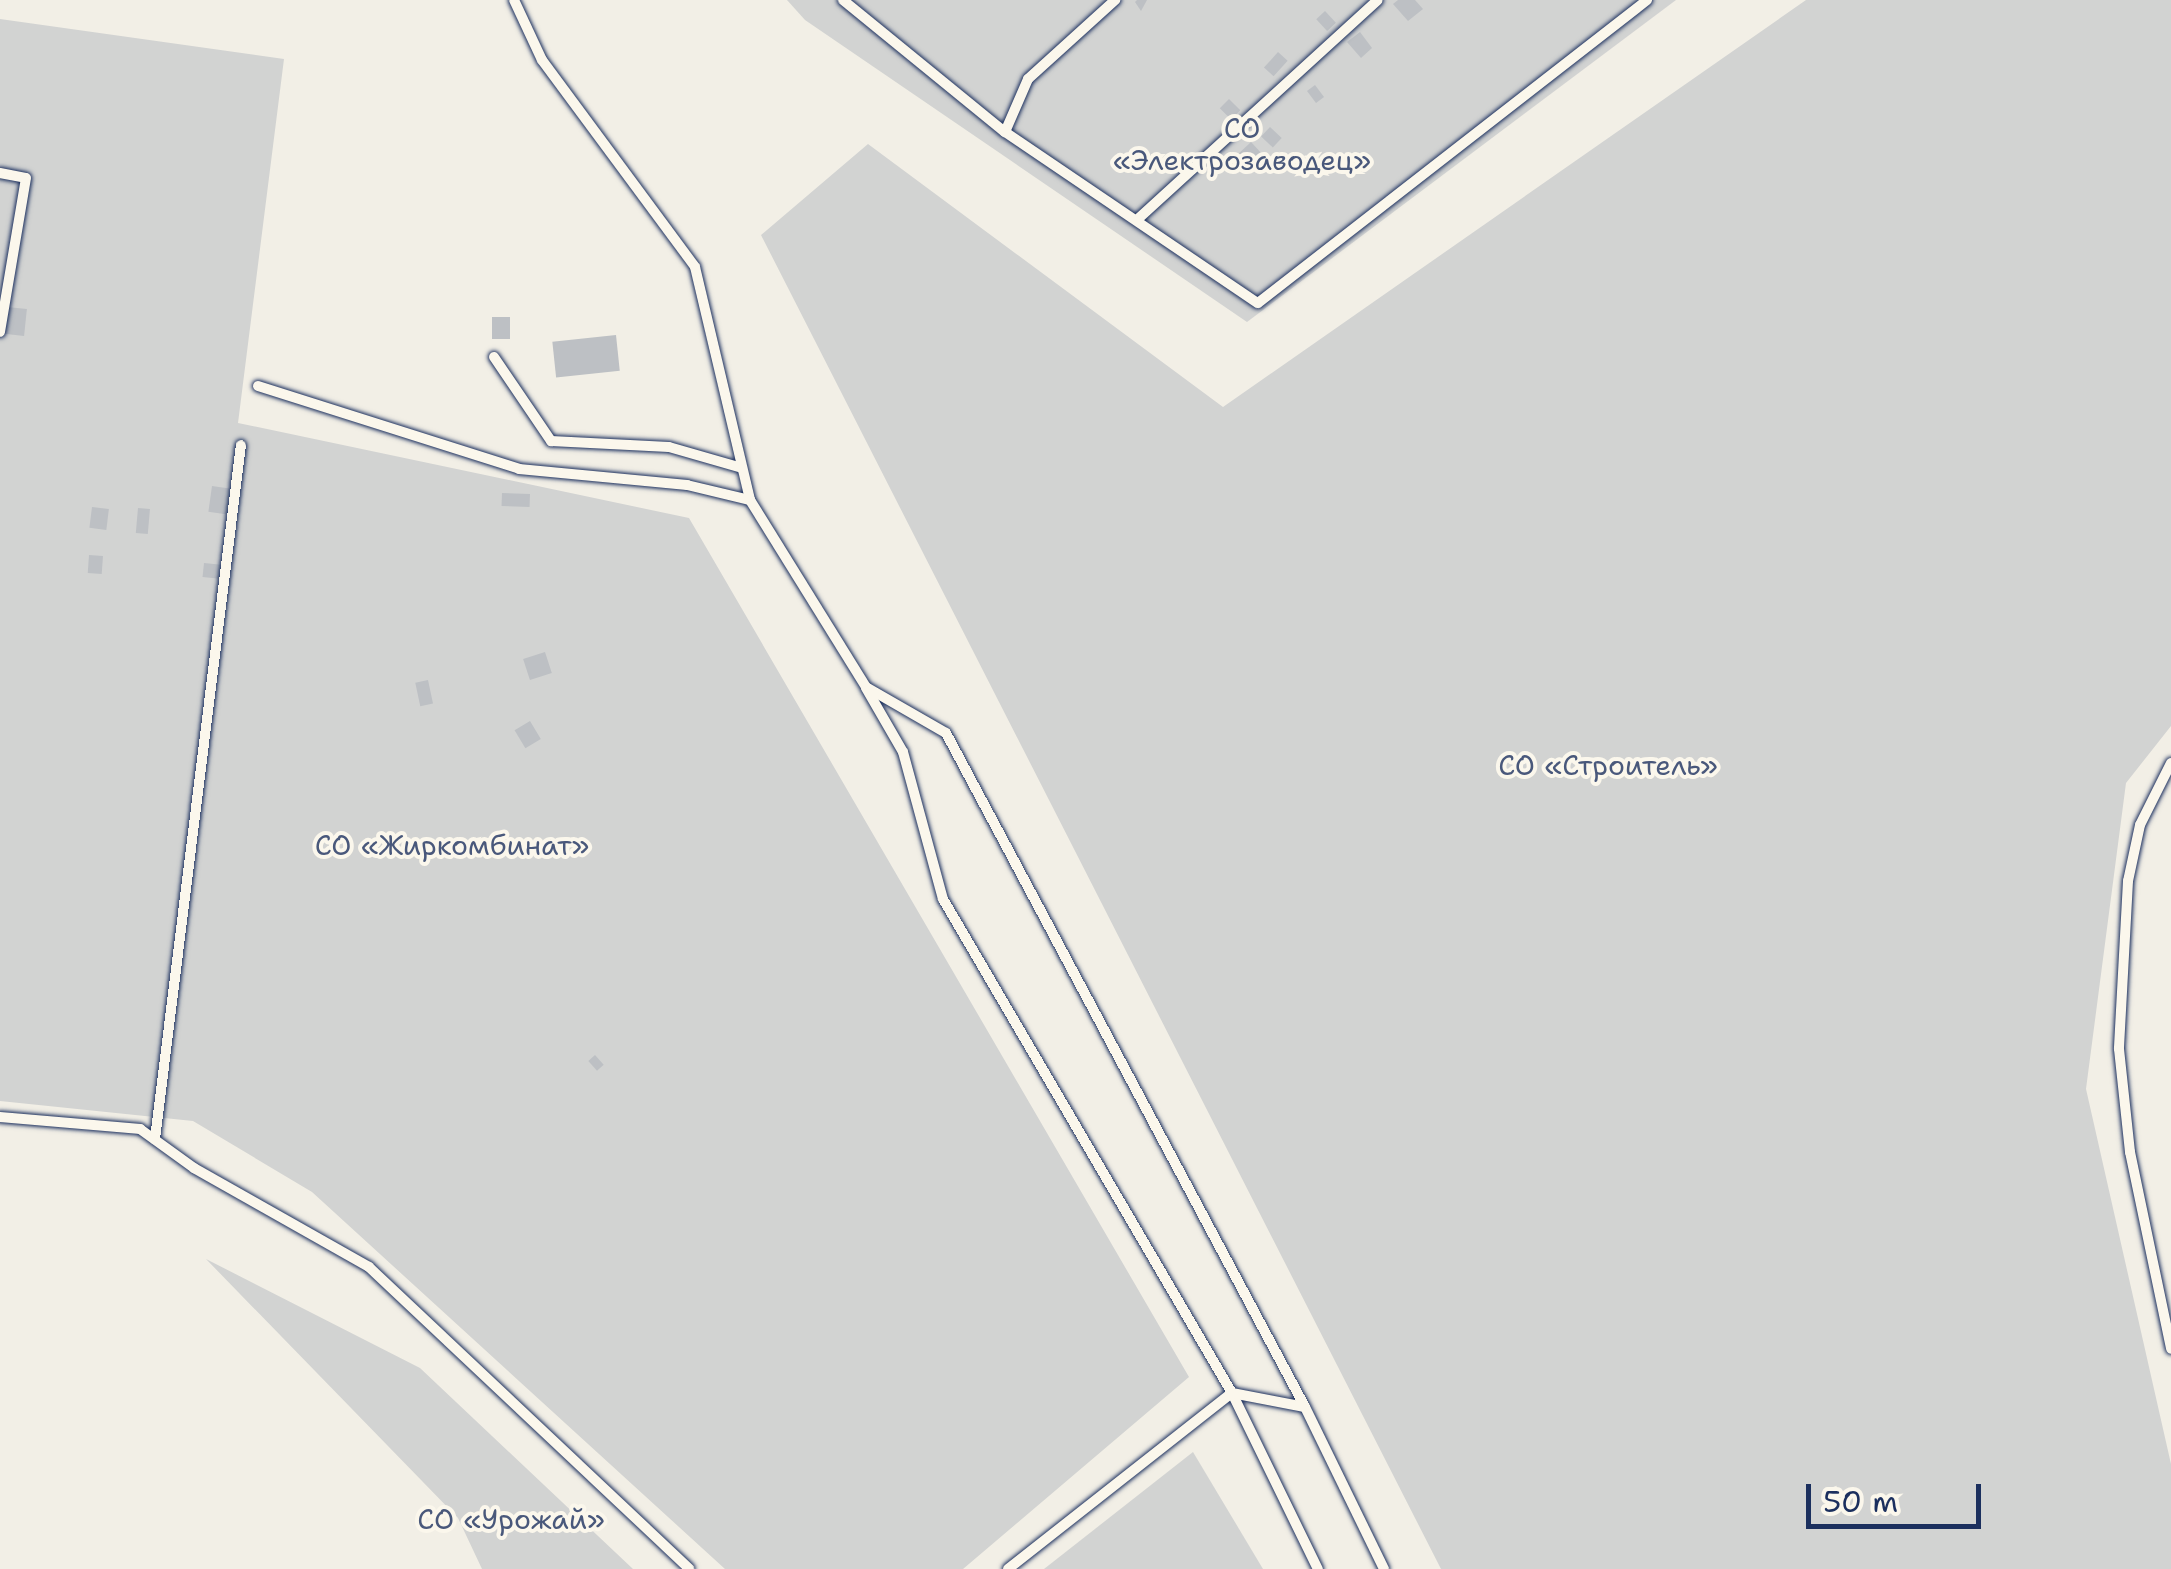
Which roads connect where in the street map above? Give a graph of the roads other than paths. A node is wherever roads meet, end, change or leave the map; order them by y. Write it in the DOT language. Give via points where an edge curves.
graph roads {
  1 [pos="514,0"];
  2 [pos="843,0"];
  3 [pos="866,0"];
  4 [pos="1115,0"];
  5 [pos="1378,0"];
  6 [pos="1646,0"];
  7 [pos="854,11"];
  8 [pos="1005,132"];
  9 [pos="0,173"];
  10 [pos="1139,218"];
  11 [pos="0,332"];
  12 [pos="494,357"];
  13 [pos="258,386"];
  14 [pos="241,445"];
  15 [pos="742,468"];
  16 [pos="750,500"];
  17 [pos="866,687"];
  18 [pos="2171,763"];
  19 [pos="0,1117"];
  20 [pos="155,1139"];
  21 [pos="2171,1349"];
  22 [pos="1232,1393"];
  23 [pos="1305,1406"];
  24 [pos="688,1569"];
  25 [pos="1008,1569"];
  26 [pos="1318,1569"];
  27 [pos="1384,1569"];
  1 -- 15 [label="lane" via="542,60 695,267"];
  2 -- 7 [label="lane"];
  3 -- 7 [label="lane"];
  4 -- 8 [label="lane" via="1028,79"];
  5 -- 10 [label="lane"];
  6 -- 10 [label="lane" via="1258,303"];
  7 -- 8 [label="lane"];
  8 -- 10 [label="lane"];
  9 -- 11 [label="lane" via="26,178"];
  12 -- 15 [label="lane" via="550,441 670,446"];
  13 -- 16 [label="lane" via="520,469 687,485"];
  14 -- 20 [label="lane"];
  15 -- 16 [label="lane"];
  16 -- 17 [label="lane"];
  17 -- 22 [label="lane" via="903,752 943,898"];
  17 -- 23 [label="lane" via="946,733"];
  18 -- 21 [label="lane" via="2140,825 2128,881 2119,1049 2130,1152"];
  19 -- 20 [label="lane" via="140,1128"];
  20 -- 24 [label="lane" via="370,1267"];
  22 -- 23 [label="lane"];
  22 -- 25 [label="lane"];
  22 -- 26 [label="lane"];
  23 -- 27 [label="lane"];
}
